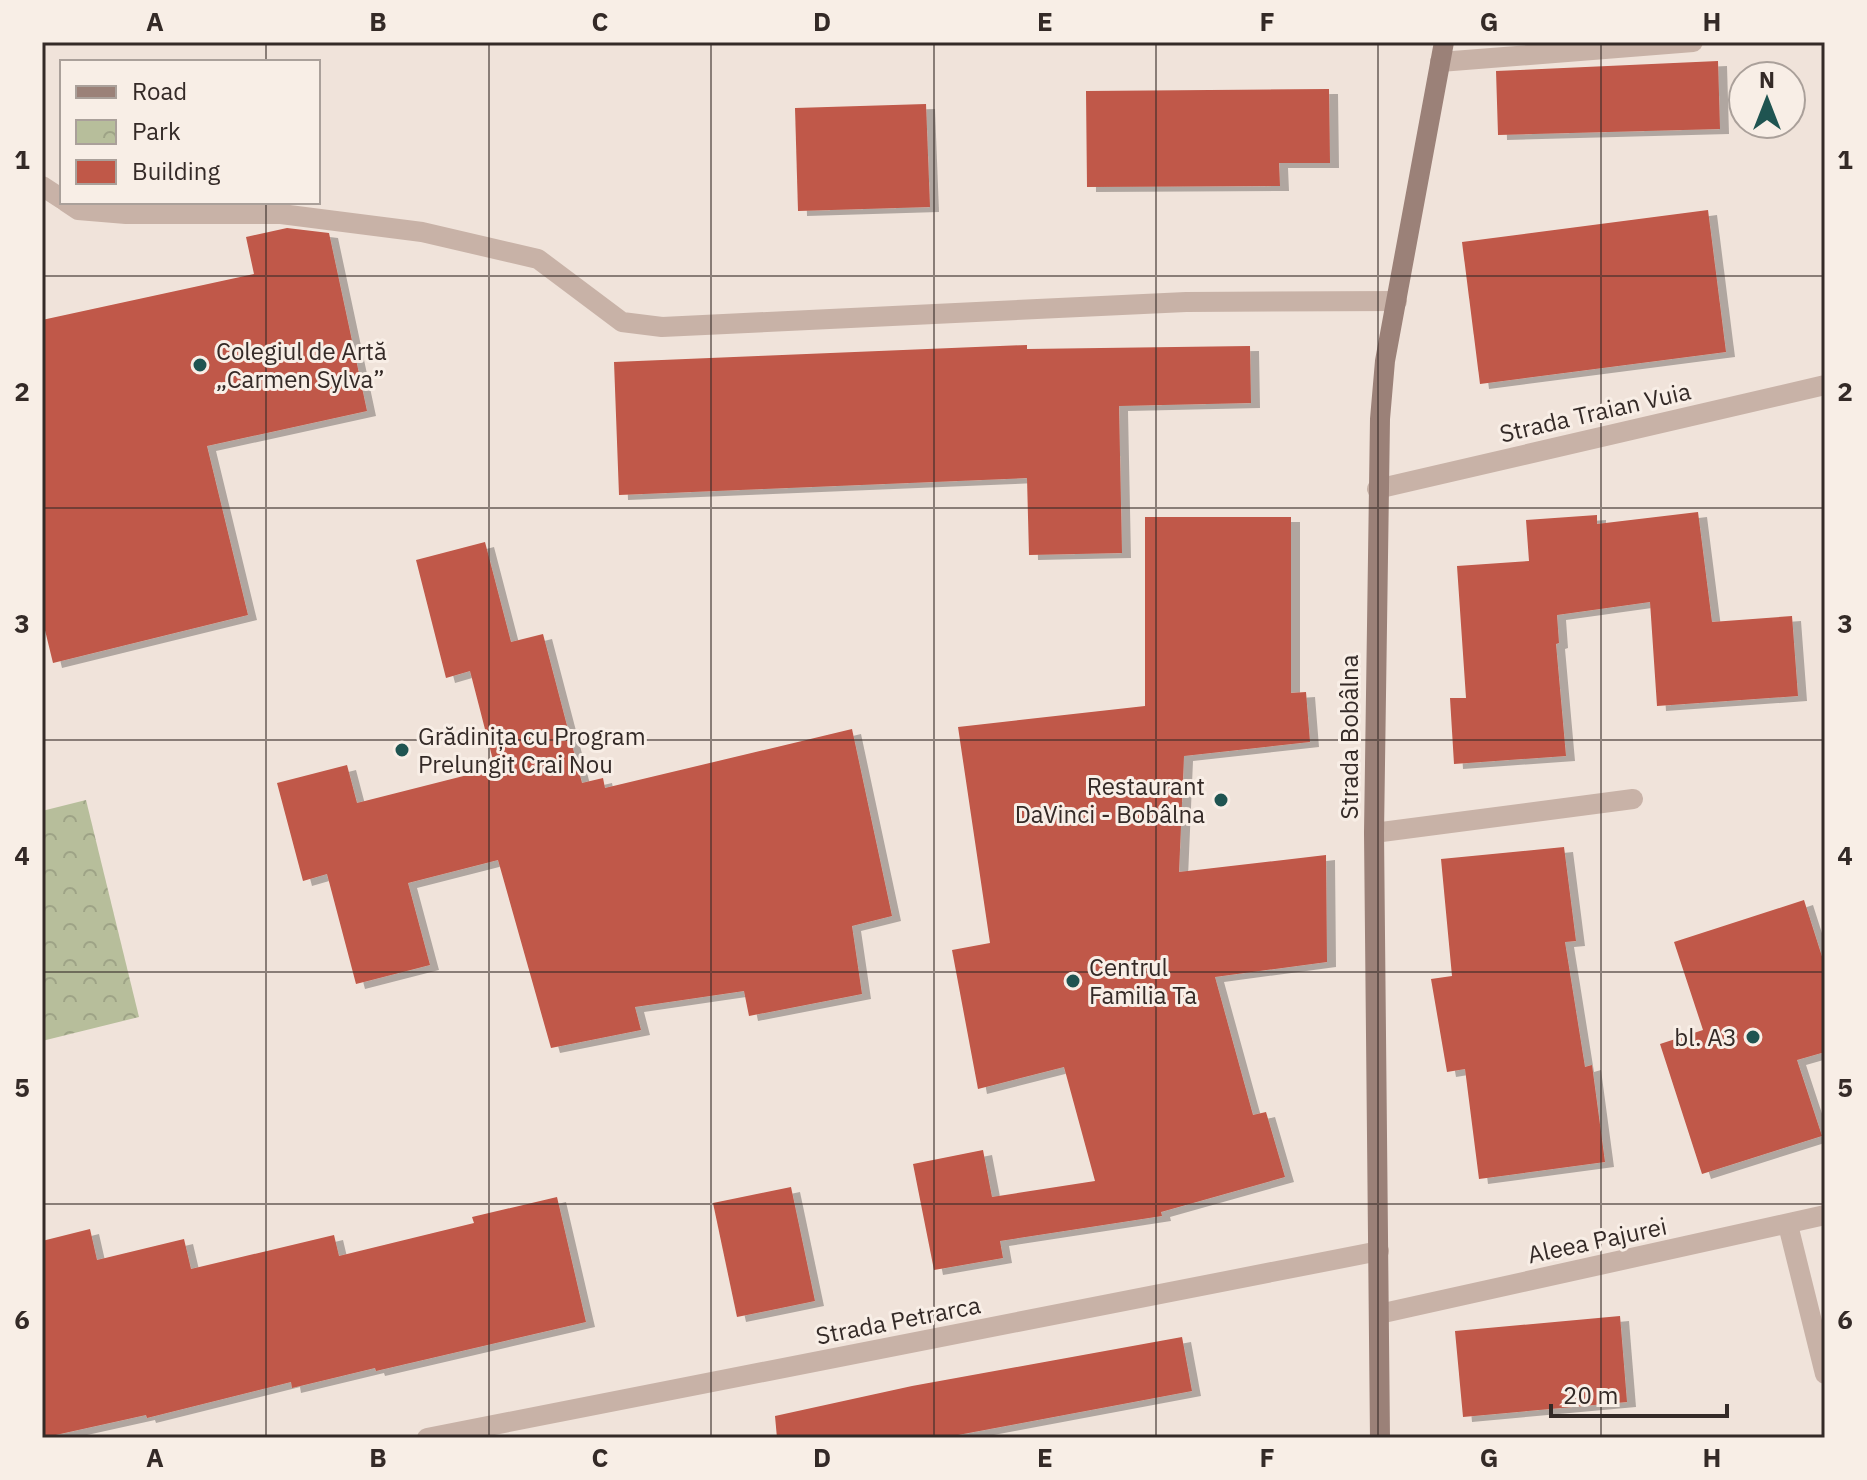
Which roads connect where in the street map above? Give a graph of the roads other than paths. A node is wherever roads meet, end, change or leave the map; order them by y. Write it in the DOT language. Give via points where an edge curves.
graph roads {
  1 [pos="1693,42"];
  2 [pos="1442,52"];
  3 [pos="42,186"];
  4 [pos="60,198"];
  5 [pos="69,204"];
  6 [pos="1397,301"];
  7 [pos="1825,385"];
  8 [pos="1377,489"];
  9 [pos="1633,799"];
  10 [pos="1374,833"];
  11 [pos="1825,1215"];
  12 [pos="1788,1225"];
  13 [pos="1379,1251"];
  14 [pos="1379,1314"];
  15 [pos="1825,1374"];
  16 [pos="427,1438"];
  17 [pos="1380,1438"];
  1 -- 2 [label="street"];
  2 -- 6 [label="main road, Strada Bobâlna"];
  3 -- 4 [label="street"];
  5 -- 6 [label="street" via="78,210 126,214 281,214 422,232 538,259 622,322 662,327 1186,302"];
  6 -- 8 [label="main road, Strada Bobâlna" via="1385,361"];
  7 -- 8 [label="street, Strada Traian Vuia"];
  8 -- 10 [label="main road, Strada Bobâlna"];
  9 -- 10 [label="street"];
  10 -- 13 [label="main road, Strada Bobâlna"];
  11 -- 12 [label="street, Aleea Pajurei"];
  12 -- 14 [label="street, Aleea Pajurei"];
  12 -- 15 [label="street"];
  13 -- 14 [label="main road, Strada Bobâlna"];
  13 -- 16 [label="street, Strada Petrarca"];
  14 -- 17 [label="main road, Strada Bobâlna"];
}
